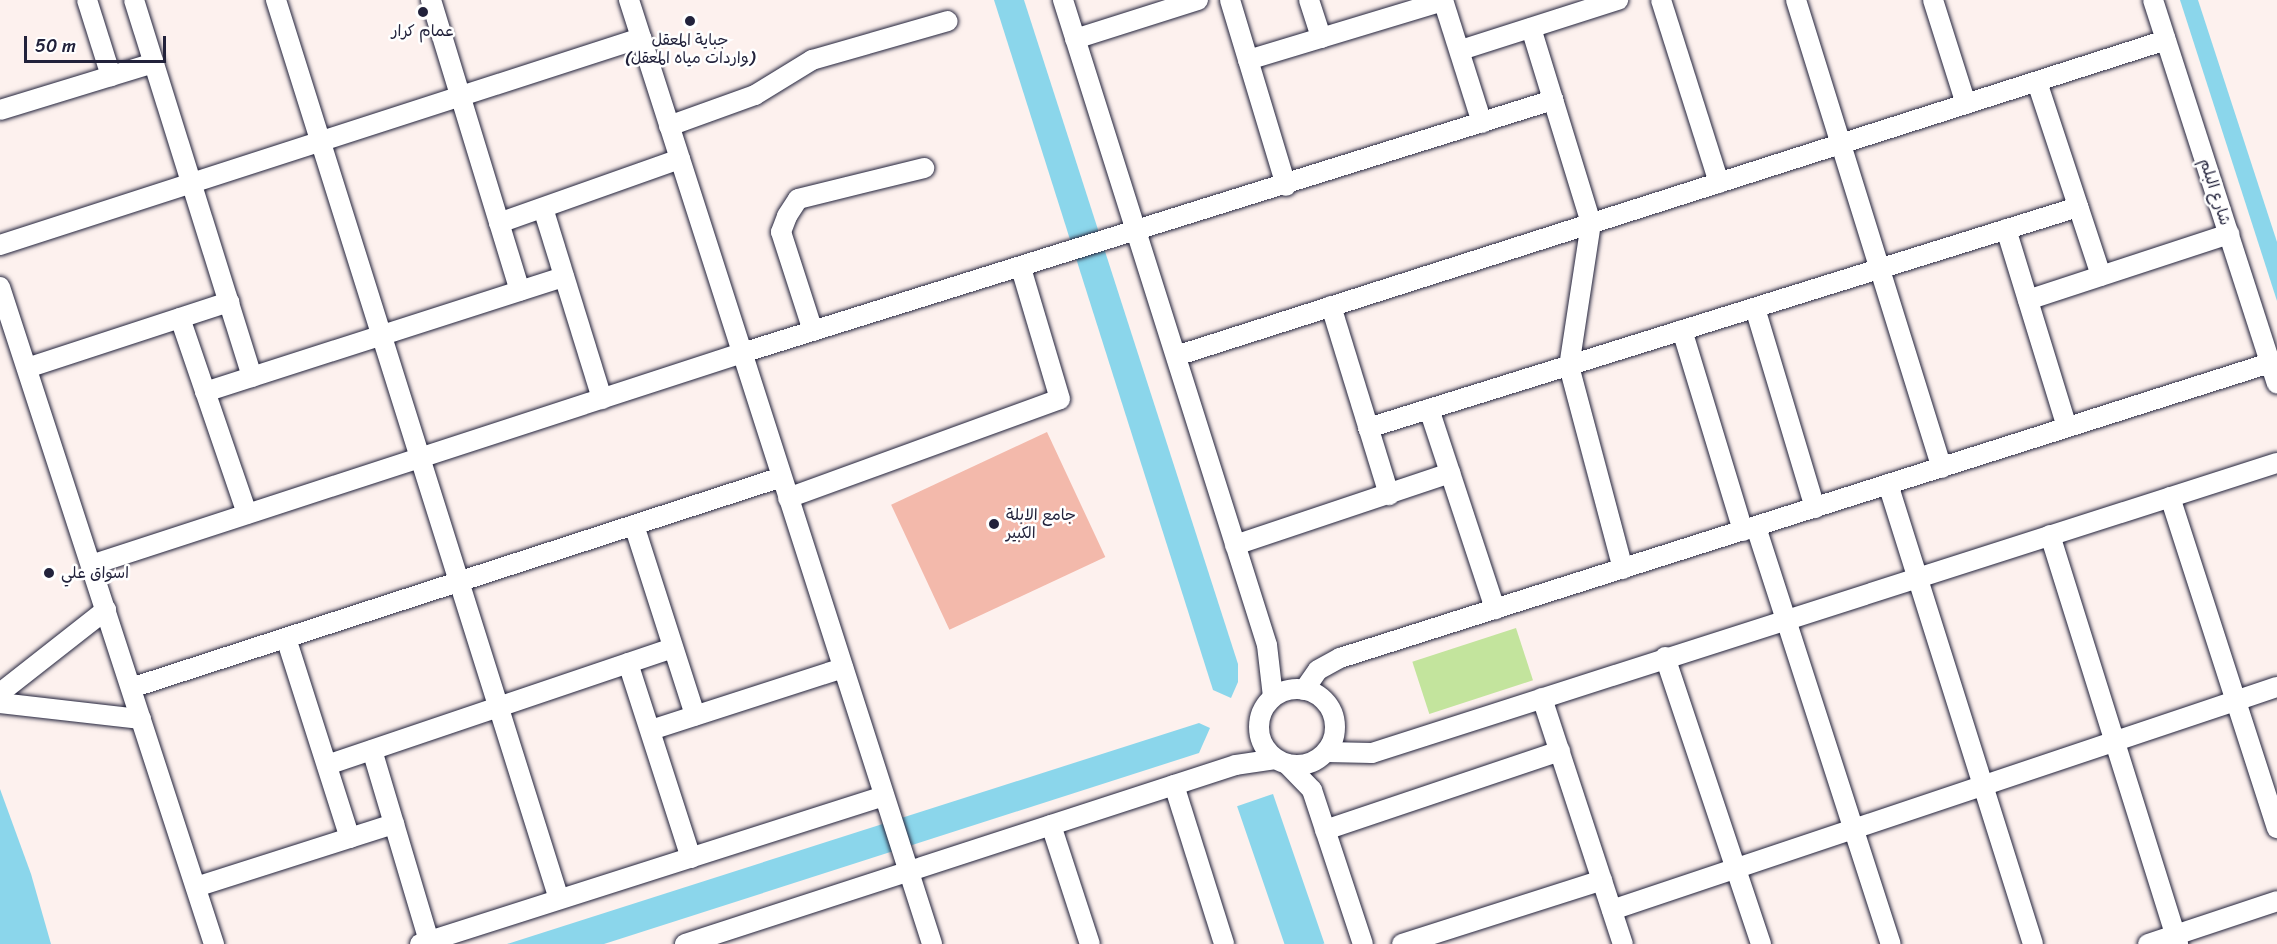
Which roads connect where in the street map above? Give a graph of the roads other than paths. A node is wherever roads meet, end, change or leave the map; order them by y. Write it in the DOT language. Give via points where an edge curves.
graph roads {
  1 [pos="89,0"];
  2 [pos="134,0"];
  3 [pos="276,0"];
  4 [pos="430,0"];
  5 [pos="629,0"];
  6 [pos="1063,0"];
  7 [pos="1198,0"];
  8 [pos="1230,0"];
  9 [pos="1309,0"];
  10 [pos="1443,0"];
  11 [pos="1618,0"];
  12 [pos="1660,0"];
  13 [pos="1796,0"];
  14 [pos="1933,0"];
  15 [pos="2153,0"];
  16 [pos="1587,5"];
  17 [pos="948,21"];
  18 [pos="1531,27"];
  19 [pos="641,38"];
  20 [pos="1321,38"];
  21 [pos="1075,39"];
  22 [pos="2166,40"];
  23 [pos="1461,50"];
  24 [pos="1248,60"];
  25 [pos="154,63"];
  26 [pos="111,76"];
  27 [pos="2037,82"];
  28 [pos="460,97"];
  29 [pos="1554,100"];
  30 [pos="1966,104"];
  31 [pos="0,110"];
  32 [pos="1482,123"];
  33 [pos="669,126"];
  34 [pos="321,142"];
  35 [pos="1839,144"];
  36 [pos="680,159"];
  37 [pos="924,168"];
  38 [pos="192,183"];
  39 [pos="1719,183"];
  40 [pos="1286,186"];
  41 [pos="2078,207"];
  42 [pos="543,208"];
  43 [pos="499,223"];
  44 [pos="1591,223"];
  45 [pos="2006,229"];
  46 [pos="1137,232"];
  47 [pos="2229,234"];
  48 [pos="0,245"];
  49 [pos="1021,268"];
  50 [pos="1879,269"];
  51 [pos="2101,276"];
  52 [pos="564,277"];
  53 [pos="0,287"];
  54 [pos="520,291"];
  55 [pos="2028,300"];
  56 [pos="229,302"];
  57 [pos="1331,306"];
  58 [pos="1755,308"];
  59 [pos="180,318"];
  60 [pos="1682,330"];
  61 [pos="813,332"];
  62 [pos="382,335"];
  63 [pos="742,353"];
  64 [pos="1176,356"];
  65 [pos="2270,363"];
  66 [pos="1569,366"];
  67 [pos="27,369"];
  68 [pos="252,376"];
  69 [pos="2277,383"];
  70 [pos="206,392"];
  71 [pos="602,399"];
  72 [pos="1430,409"];
  73 [pos="1368,428"];
  74 [pos="2067,428"];
  75 [pos="420,458"];
  76 [pos="2277,463"];
  77 [pos="1942,468"];
  78 [pos="1450,473"];
  79 [pos="782,477"];
  80 [pos="1888,484"];
  81 [pos="1389,495"];
  82 [pos="2170,497"];
  83 [pos="788,498"];
  84 [pos="1815,508"];
  85 [pos="247,514"];
  86 [pos="634,525"];
  87 [pos="1750,529"];
  88 [pos="2050,535"];
  89 [pos="1235,545"];
  90 [pos="91,565"];
  91 [pos="1623,569"];
  92 [pos="1917,577"];
  93 [pos="460,582"];
  94 [pos="1495,609"];
  95 [pos="105,610"];
  96 [pos="1785,619"];
  97 [pos="286,638"];
  98 [pos="1267,645"];
  99 [pos="673,648"];
  100 [pos="1665,657"];
  101 [pos="628,663"];
  102 [pos="843,668"];
  103 [pos="2277,687"];
  104 [pos="131,688"];
  105 [pos="1298,689"];
  106 [pos="0,693"];
  107 [pos="1273,697"];
  108 [pos="1542,698"];
  109 [pos="2236,701"];
  110 [pos="0,703"];
  111 [pos="499,707"];
  112 [pos="695,715"];
  113 [pos="141,718"];
  114 [pos="1258,728"];
  115 [pos="651,730"];
  116 [pos="2115,741"];
  117 [pos="372,750"];
  118 [pos="1560,751"];
  119 [pos="1323,754"];
  120 [pos="1281,762"];
  121 [pos="327,765"];
  122 [pos="1236,765"];
  123 [pos="1174,785"];
  124 [pos="1983,785"];
  125 [pos="1312,790"];
  126 [pos="884,796"];
  127 [pos="394,824"];
  128 [pos="1052,825"];
  129 [pos="2277,828"];
  130 [pos="1853,829"];
  131 [pos="1325,830"];
  132 [pos="350,838"];
  133 [pos="691,858"];
  134 [pos="1736,868"];
  135 [pos="908,872"];
  136 [pos="1602,880"];
  137 [pos="196,887"];
  138 [pos="559,899"];
  139 [pos="2277,901"];
  140 [pos="1612,910"];
  141 [pos="2176,940"];
  142 [pos="425,943"];
  143 [pos="214,944"];
  144 [pos="685,944"];
  145 [pos="932,944"];
  146 [pos="1090,944"];
  147 [pos="1224,944"];
  148 [pos="1363,944"];
  149 [pos="1401,944"];
  150 [pos="1623,944"];
  151 [pos="1761,944"];
  152 [pos="1891,944"];
  153 [pos="2033,944"];
  154 [pos="2148,944"];
  1 -- 26 [label="street"];
  2 -- 25 [label="street"];
  3 -- 34 [label="street"];
  4 -- 28 [label="street"];
  5 -- 19 [label="street"];
  6 -- 21 [label="street"];
  7 -- 21 [label="street"];
  8 -- 24 [label="street"];
  9 -- 20 [label="street"];
  10 -- 20 [label="street"];
  10 -- 23 [label="street"];
  11 -- 16 [label="street"];
  12 -- 39 [label="street"];
  13 -- 35 [label="street"];
  14 -- 30 [label="street"];
  15 -- 22 [label="street, شارع البلم"];
  16 -- 18 [label="street"];
  17 -- 33 [label="street" via="812,60 755,95"];
  18 -- 23 [label="street"];
  18 -- 29 [label="street"];
  19 -- 28 [label="street"];
  19 -- 33 [label="street"];
  20 -- 24 [label="street"];
  21 -- 46 [label="street"];
  22 -- 27 [label="street"];
  22 -- 47 [label="street, شارع البلم"];
  23 -- 32 [label="street"];
  24 -- 40 [label="street"];
  25 -- 26 [label="street"];
  25 -- 38 [label="street"];
  26 -- 31 [label="street"];
  27 -- 30 [label="street"];
  27 -- 41 [label="street"];
  28 -- 34 [label="street"];
  28 -- 43 [label="street"];
  29 -- 32 [label="street"];
  29 -- 44 [label="street"];
  30 -- 35 [label="street"];
  32 -- 40 [label="street"];
  33 -- 36 [label="street"];
  34 -- 38 [label="street"];
  34 -- 62 [label="street"];
  35 -- 39 [label="street"];
  35 -- 50 [label="street"];
  36 -- 42 [label="street"];
  36 -- 63 [label="street"];
  37 -- 61 [label="street" via="798,199 781,232"];
  38 -- 48 [label="street"];
  38 -- 56 [label="street"];
  39 -- 44 [label="street"];
  40 -- 46 [label="street"];
  41 -- 45 [label="street"];
  41 -- 51 [label="street"];
  42 -- 43 [label="street"];
  42 -- 52 [label="street"];
  43 -- 54 [label="street"];
  44 -- 57 [label="street"];
  44 -- 66 [label="street"];
  45 -- 50 [label="street"];
  45 -- 55 [label="street"];
  46 -- 49 [label="street"];
  46 -- 64 [label="street"];
  47 -- 51 [label="street"];
  47 -- 65 [label="street, شارع البلم"];
  49 -- 61 [label="street"];
  49 -- 83 [label="street" via="1060,399"];
  50 -- 58 [label="street"];
  50 -- 77 [label="street"];
  51 -- 55 [label="street"];
  52 -- 54 [label="street"];
  52 -- 71 [label="street"];
  53 -- 67 [label="street"];
  54 -- 62 [label="street"];
  55 -- 74 [label="street"];
  56 -- 59 [label="street"];
  56 -- 68 [label="street"];
  57 -- 64 [label="street"];
  57 -- 73 [label="street"];
  58 -- 60 [label="street"];
  58 -- 84 [label="street"];
  59 -- 67 [label="street"];
  59 -- 70 [label="street"];
  60 -- 66 [label="street"];
  60 -- 87 [label="street"];
  61 -- 63 [label="street"];
  62 -- 68 [label="street"];
  62 -- 75 [label="street"];
  63 -- 71 [label="street"];
  63 -- 79 [label="street"];
  64 -- 89 [label="street"];
  65 -- 69 [label="street, شارع البلم"];
  65 -- 74 [label="street"];
  66 -- 72 [label="street"];
  66 -- 91 [label="street"];
  67 -- 90 [label="street"];
  68 -- 70 [label="street"];
  70 -- 85 [label="street"];
  71 -- 75 [label="street"];
  72 -- 73 [label="street"];
  72 -- 78 [label="street"];
  73 -- 81 [label="street"];
  74 -- 77 [label="street"];
  75 -- 85 [label="street"];
  75 -- 93 [label="street"];
  76 -- 82 [label="street"];
  77 -- 80 [label="street"];
  78 -- 81 [label="street"];
  78 -- 94 [label="street"];
  79 -- 83 [label="street"];
  79 -- 86 [label="street"];
  80 -- 84 [label="street"];
  80 -- 92 [label="street"];
  81 -- 89 [label="street"];
  82 -- 88 [label="street"];
  82 -- 109 [label="street"];
  83 -- 102 [label="street"];
  84 -- 87 [label="street"];
  85 -- 90 [label="street"];
  86 -- 93 [label="street"];
  86 -- 99 [label="street"];
  87 -- 91 [label="street"];
  87 -- 96 [label="street"];
  88 -- 92 [label="street"];
  88 -- 116 [label="street"];
  89 -- 98 [label="street"];
  90 -- 95 [label="street"];
  91 -- 94 [label="street"];
  92 -- 96 [label="street"];
  92 -- 124 [label="street"];
  93 -- 97 [label="street"];
  93 -- 111 [label="street"];
  94 -- 105 [label="street" via="1340,658 1318,670"];
  95 -- 104 [label="street"];
  95 -- 106 [label="street"];
  96 -- 100 [label="street"];
  96 -- 130 [label="street"];
  97 -- 104 [label="street"];
  97 -- 121 [label="street"];
  98 -- 105 [label="street"];
  98 -- 107 [label="street"];
  99 -- 101 [label="street"];
  99 -- 112 [label="street"];
  100 -- 108 [label="street"];
  100 -- 134 [label="street"];
  101 -- 111 [label="street"];
  101 -- 115 [label="street"];
  102 -- 112 [label="street"];
  102 -- 126 [label="street"];
  103 -- 109 [label="street"];
  104 -- 113 [label="street"];
  105 -- 107 [label="street"];
  105 -- 119 [label="street" via="1330,710 1335,732"];
  107 -- 114 [label="street"];
  108 -- 118 [label="street"];
  108 -- 119 [label="street" via="1372,753"];
  109 -- 116 [label="street"];
  109 -- 129 [label="street"];
  110 -- 113 [label="street"];
  111 -- 117 [label="street"];
  111 -- 138 [label="street"];
  112 -- 115 [label="street"];
  113 -- 137 [label="street"];
  114 -- 120 [label="street"];
  114 -- 122 [label="street"];
  115 -- 133 [label="street"];
  116 -- 124 [label="street"];
  116 -- 141 [label="street"];
  117 -- 121 [label="street"];
  117 -- 127 [label="street"];
  118 -- 131 [label="street"];
  118 -- 136 [label="street"];
  119 -- 120 [label="street"];
  119 -- 125 [label="street"];
  120 -- 122 [label="street"];
  120 -- 125 [label="street"];
  121 -- 132 [label="street"];
  122 -- 123 [label="street"];
  123 -- 128 [label="street"];
  123 -- 147 [label="street"];
  124 -- 130 [label="street"];
  124 -- 153 [label="street"];
  125 -- 131 [label="street"];
  126 -- 133 [label="street"];
  126 -- 135 [label="street"];
  127 -- 132 [label="street"];
  127 -- 142 [label="street"];
  128 -- 135 [label="street"];
  128 -- 146 [label="street"];
  130 -- 134 [label="street"];
  130 -- 152 [label="street"];
  131 -- 148 [label="street"];
  132 -- 137 [label="street"];
  133 -- 138 [label="street"];
  134 -- 140 [label="street"];
  134 -- 151 [label="street"];
  135 -- 144 [label="street"];
  135 -- 145 [label="street"];
  136 -- 140 [label="street"];
  136 -- 149 [label="street"];
  137 -- 143 [label="street"];
  138 -- 142 [label="street"];
  139 -- 141 [label="street"];
  140 -- 150 [label="street"];
  141 -- 154 [label="street"];
}
